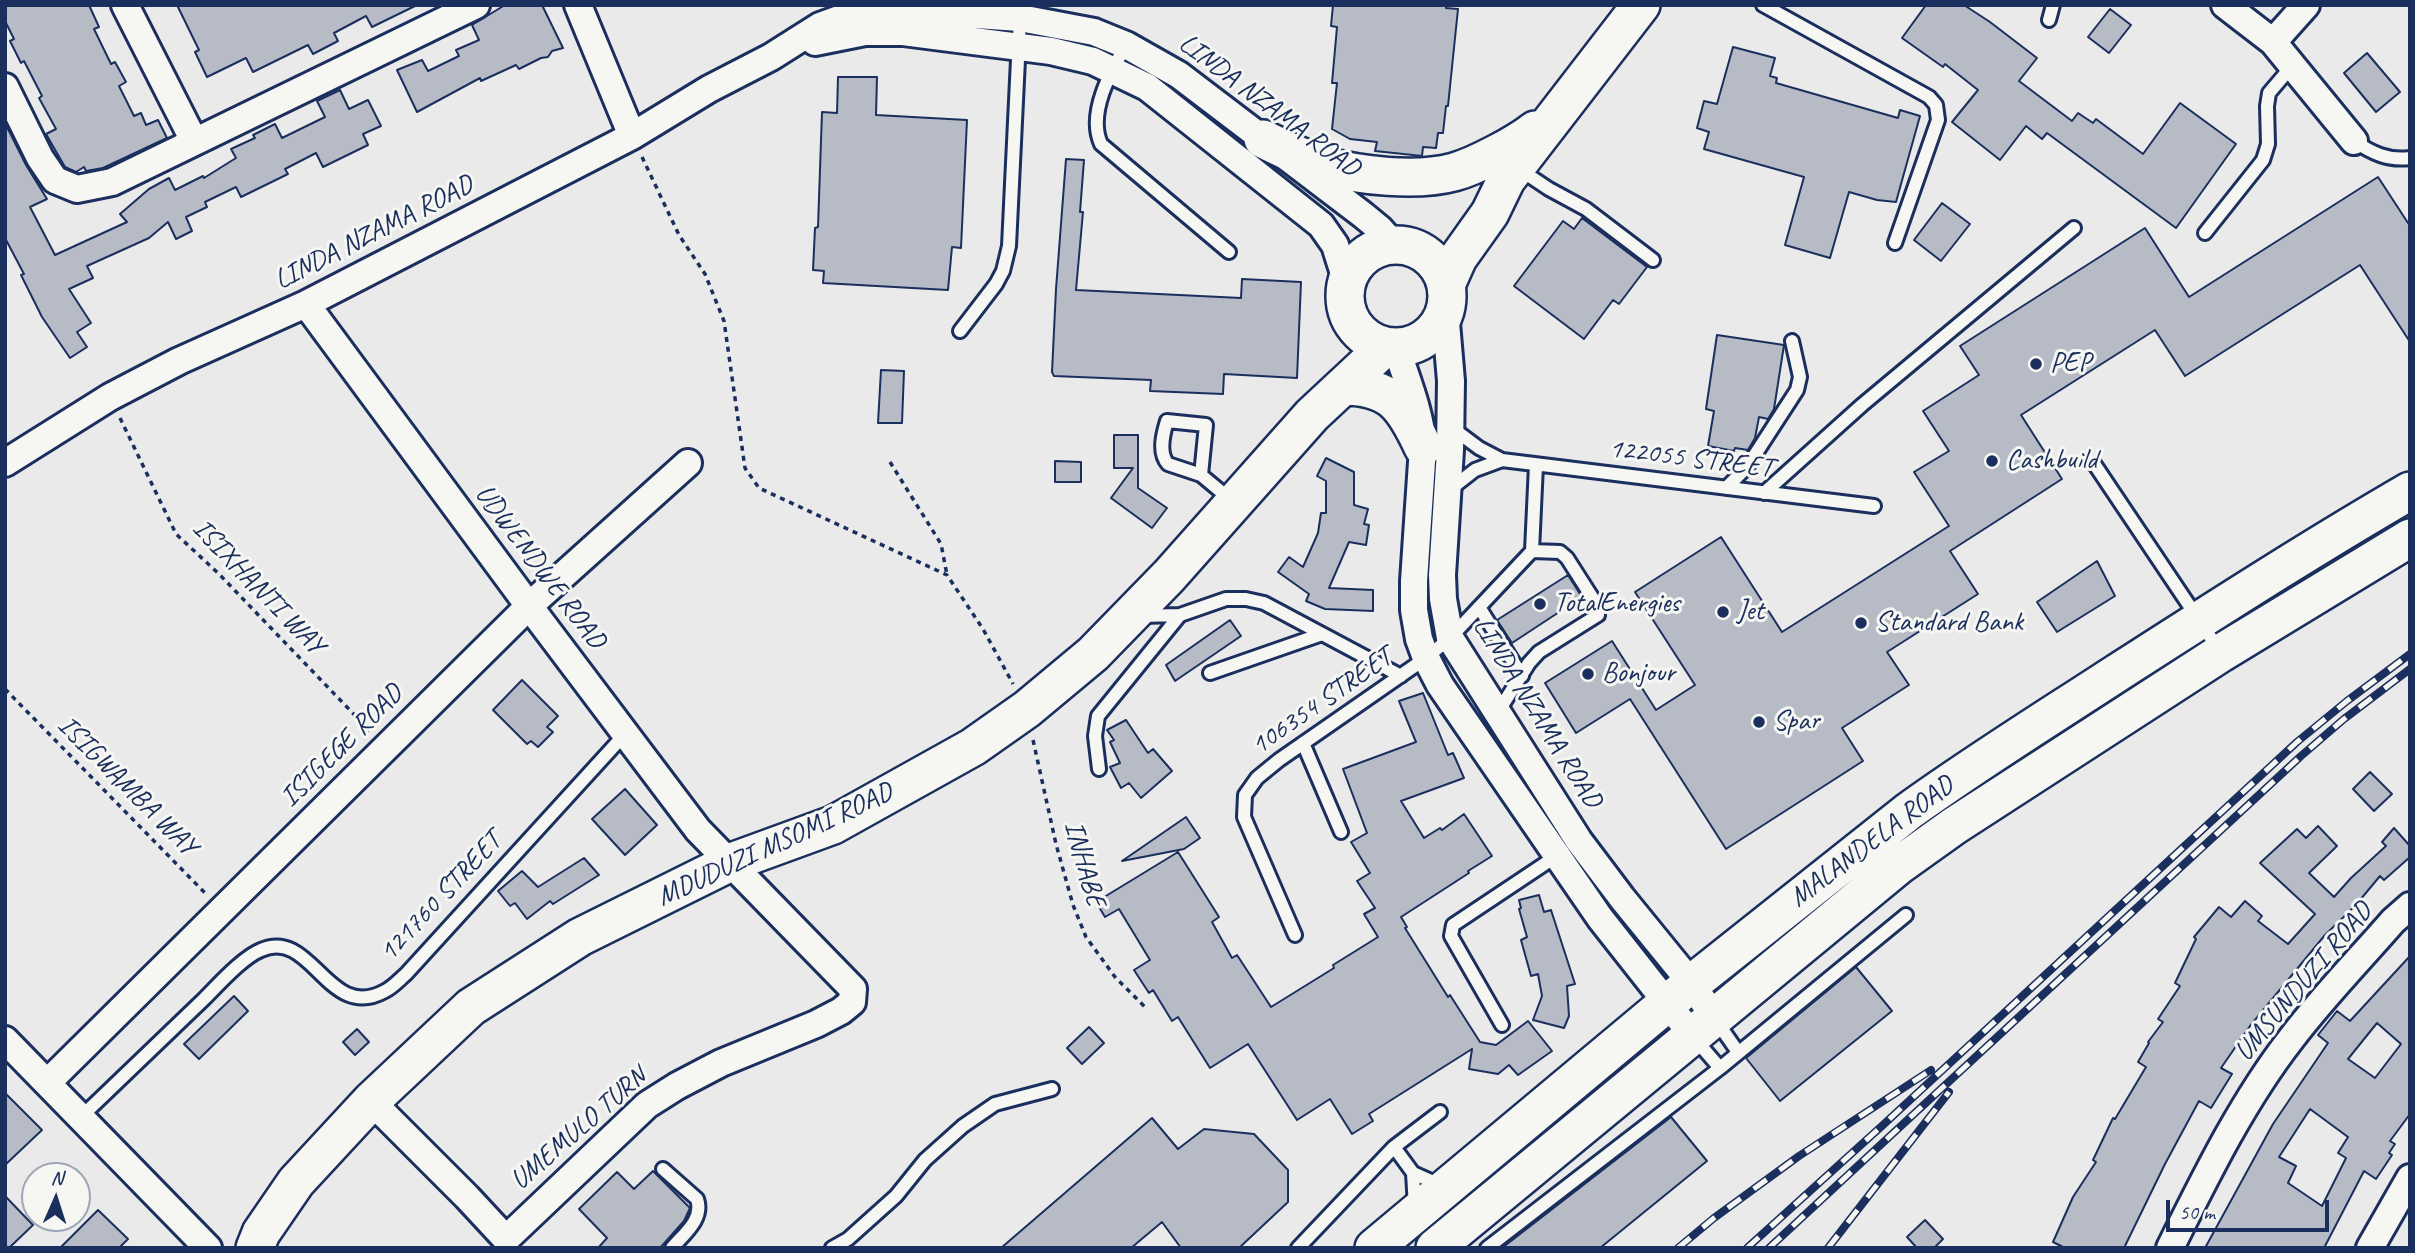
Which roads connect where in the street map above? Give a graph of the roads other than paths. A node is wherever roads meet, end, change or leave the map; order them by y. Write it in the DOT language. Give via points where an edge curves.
graph roads {
  1 [pos="125,5"];
  2 [pos="476,5"];
  3 [pos="578,5"];
  4 [pos="1641,5"];
  5 [pos="1763,5"];
  6 [pos="2053,5"];
  7 [pos="2225,5"];
  8 [pos="2306,5"];
  9 [pos="851,10"];
  10 [pos="1020,18"];
  11 [pos="2049,20"];
  12 [pos="2273,42"];
  13 [pos="1126,45"];
  14 [pos="1018,47"];
  15 [pos="771,57"];
  16 [pos="2292,66"];
  17 [pos="1112,69"];
  18 [pos="5,87"];
  19 [pos="1567,103"];
  20 [pos="632,136"];
  21 [pos="1263,139"];
  22 [pos="194,141"];
  23 [pos="2354,141"];
  24 [pos="2410,158"];
  25 [pos="1511,174"];
  26 [pos="2074,228"];
  27 [pos="2205,233"];
  28 [pos="1895,243"];
  29 [pos="1399,246"];
  30 [pos="1229,252"];
  31 [pos="1653,260"];
  32 [pos="1347,297"];
  33 [pos="1446,298"];
  34 [pos="306,304"];
  35 [pos="960,331"];
  36 [pos="1792,341"];
  37 [pos="1391,346"];
  38 [pos="1343,386"];
  39 [pos="1312,415"];
  40 [pos="1436,437"];
  41 [pos="1502,460"];
  42 [pos="5,463"];
  43 [pos="688,463"];
  44 [pos="1535,465"];
  45 [pos="2095,465"];
  46 [pos="1201,475"];
  47 [pos="1726,488"];
  48 [pos="2410,491"];
  49 [pos="1447,492"];
  50 [pos="1764,493"];
  51 [pos="1234,502"];
  52 [pos="1874,506"];
  53 [pos="1417,535"];
  54 [pos="1444,538"];
  55 [pos="2410,538"];
  56 [pos="1532,551"];
  57 [pos="529,606"];
  58 [pos="1479,607"];
  59 [pos="1181,615"];
  60 [pos="1129,617"];
  61 [pos="2199,620"];
  62 [pos="1322,634"];
  63 [pos="1450,638"];
  64 [pos="2221,653"];
  65 [pos="1426,659"];
  66 [pos="1210,673"];
  67 [pos="1401,676"];
  68 [pos="1522,676"];
  69 [pos="1499,712"];
  70 [pos="625,734"];
  71 [pos="1513,735"];
  72 [pos="1303,743"];
  73 [pos="1488,754"];
  74 [pos="1099,769"];
  75 [pos="1341,832"];
  76 [pos="1579,842"];
  77 [pos="1557,856"];
  78 [pos="729,863"];
  79 [pos="2410,906"];
  80 [pos="1906,915"];
  81 [pos="1295,934"];
  82 [pos="1679,994"];
  83 [pos="1502,1025"];
  84 [pos="1704,1027"];
  85 [pos="5,1040"];
  86 [pos="1738,1052"];
  87 [pos="1720,1068"];
  88 [pos="47,1083"];
  89 [pos="1052,1089"];
  90 [pos="372,1101"];
  91 [pos="1440,1112"];
  92 [pos="81,1117"];
  93 [pos="1394,1147"];
  94 [pos="663,1169"];
  95 [pos="1413,1173"];
  96 [pos="2410,1178"];
  97 [pos="1445,1188"];
  98 [pos="175,1213"];
  99 [pos="1415,1213"];
  100 [pos="253,1243"];
  101 [pos="510,1243"];
  102 [pos="1444,1247"];
  103 [pos="181,1248"];
  104 [pos="208,1248"];
  105 [pos="671,1248"];
  106 [pos="832,1248"];
  107 [pos="1298,1248"];
  108 [pos="1374,1248"];
  109 [pos="1487,1248"];
  110 [pos="2170,1248"];
  111 [pos="2370,1248"];
  1 -- 22 [label="street"];
  2 -- 22 [label="street"];
  3 -- 20 [label="street"];
  4 -- 19 [label="street"];
  5 -- 28 [label="lane" via="1936,105 1938,120"];
  6 -- 11 [label="lane"];
  7 -- 12 [label="street"];
  8 -- 12 [label="street"];
  9 -- 10 [label="street, LINDA NZAMA ROAD"];
  9 -- 15 [label="street, LINDA NZAMA ROAD"];
  10 -- 13 [label="street, LINDA NZAMA ROAD" via="1094,32"];
  10 -- 14 [label="lane"];
  12 -- 16 [label="street"];
  13 -- 17 [label="lane"];
  13 -- 21 [label="street, LINDA NZAMA ROAD" via="1179,75"];
  14 -- 15 [label="street, LINDA NZAMA ROAD" via="903,32 865,32"];
  14 -- 17 [label="street, LINDA NZAMA ROAD" via="1051,51"];
  14 -- 35 [label="lane" via="1009,246 996,284"];
  15 -- 20 [label="street, LINDA NZAMA ROAD"];
  16 -- 23 [label="street"];
  16 -- 27 [label="lane" via="2269,93 2268,144 2263,160"];
  17 -- 30 [label="lane" via="1098,108 1101,144"];
  17 -- 32 [label="street, LINDA NZAMA ROAD" via="1147,87 1321,225 1335,245"];
  18 -- 22 [label="street" via="55,180 77,189 112,182"];
  19 -- 21 [label="street" via="1520,140 1457,171 1436,176 1371,174 1322,165"];
  19 -- 25 [label="street"];
  20 -- 34 [label="street, LINDA NZAMA ROAD"];
  21 -- 29 [label="street, LINDA NZAMA ROAD"];
  23 -- 24 [label="lane" via="2373,154"];
  25 -- 29 [label="street" via="1440,234"];
  25 -- 31 [label="lane" via="1586,209"];
  25 -- 33 [label="street" via="1458,258"];
  26 -- 50 [label="lane"];
  29 -- 32 [label="street" via="1382,247 1356,264"];
  29 -- 33 [label="street" via="1427,256 1442,273"];
  32 -- 37 [label="street" via="1352,322 1366,337"];
  32 -- 39 [label="street, MDUDUZI MSOMI ROAD" via="1347,334 1337,368"];
  33 -- 37 [label="street" via="1435,330 1427,337"];
  33 -- 40 [label="street, LINDA NZAMA ROAD" via="1451,381"];
  34 -- 42 [label="street, LINDA NZAMA ROAD" via="110,397"];
  34 -- 57 [label="street, UDWENDWE ROAD"];
  36 -- 47 [label="lane" via="1800,377 1797,390 1747,467"];
  37 -- 38 [label="street, MDUDUZI MSOMI ROAD"];
  37 -- 40 [label="street, LINDA NZAMA ROAD" via="1418,410"];
  38 -- 39 [label="street, MDUDUZI MSOMI ROAD"];
  38 -- 40 [label="street" via="1381,391"];
  39 -- 51 [label="street, MDUDUZI MSOMI ROAD"];
  40 -- 41 [label="lane, 122055 STREET" via="1479,448"];
  40 -- 49 [label="street, LINDA NZAMA ROAD"];
  40 -- 53 [label="street, LINDA NZAMA ROAD"];
  41 -- 44 [label="lane, 122055 STREET"];
  41 -- 49 [label="lane" via="1475,470"];
  43 -- 57 [label="street, ISIGEGE ROAD"];
  44 -- 47 [label="lane, 122055 STREET"];
  44 -- 56 [label="lane"];
  45 -- 61 [label="lane"];
  46 -- 46 [label="lane" via="1164,460 1167,421 1206,425"];
  46 -- 51 [label="lane"];
  47 -- 50 [label="lane, 122055 STREET"];
  48 -- 61 [label="street, MALANDELA ROAD"];
  49 -- 54 [label="street, LINDA NZAMA ROAD"];
  50 -- 52 [label="lane, 122055 STREET"];
  51 -- 60 [label="street, MDUDUZI MSOMI ROAD"];
  53 -- 54 [label="street"];
  53 -- 65 [label="street, LINDA NZAMA ROAD" via="1414,610"];
  54 -- 63 [label="street, LINDA NZAMA ROAD" via="1443,599"];
  55 -- 64 [label="street, MALANDELA ROAD"];
  56 -- 58 [label="lane, 106354 STREET"];
  56 -- 68 [label="lane" via="1560,552 1567,558 1599,611 1539,652"];
  57 -- 70 [label="street, UDWENDWE ROAD"];
  57 -- 88 [label="street, ISIGEGE ROAD"];
  58 -- 63 [label="lane, 106354 STREET"];
  58 -- 68 [label="lane"];
  59 -- 60 [label="lane"];
  59 -- 62 [label="lane" via="1226,599 1246,599 1264,603"];
  59 -- 74 [label="lane" via="1098,716"];
  60 -- 78 [label="street, MDUDUZI MSOMI ROAD" via="1027,709 950,761 833,825"];
  61 -- 64 [label="lane"];
  61 -- 82 [label="street, MALANDELA ROAD" via="1909,811"];
  62 -- 66 [label="lane"];
  62 -- 67 [label="lane"];
  63 -- 65 [label="lane, 106354 STREET"];
  63 -- 69 [label="street, LINDA NZAMA ROAD"];
  64 -- 84 [label="street, MALANDELA ROAD" via="1898,866"];
  65 -- 67 [label="lane, 106354 STREET"];
  65 -- 73 [label="street, LINDA NZAMA ROAD"];
  67 -- 72 [label="lane, 106354 STREET"];
  68 -- 69 [label="lane"];
  69 -- 71 [label="street, LINDA NZAMA ROAD"];
  70 -- 78 [label="street, UDWENDWE ROAD"];
  70 -- 92 [label="lane, 121760 STREET" via="387,991 356,998 336,988 293,949 260,950"];
  71 -- 73 [label="street"];
  71 -- 76 [label="street, LINDA NZAMA ROAD"];
  72 -- 75 [label="lane"];
  72 -- 81 [label="lane, 106354 STREET" via="1257,778 1243,803 1244,817"];
  73 -- 77 [label="street, LINDA NZAMA ROAD"];
  76 -- 77 [label="lane"];
  76 -- 82 [label="street, LINDA NZAMA ROAD" via="1622,898"];
  77 -- 82 [label="street, LINDA NZAMA ROAD" via="1600,918"];
  77 -- 83 [label="lane" via="1452,925 1450,931"];
  78 -- 90 [label="street, MDUDUZI MSOMI ROAD" via="580,937 471,1007"];
  78 -- 101 [label="street, UMEMULO TURN" via="853,989 852,1002 816,1024 721,1063 647,1105"];
  79 -- 110 [label="street, UMSUNDUZI ROAD" via="2291,1038 2261,1080"];
  80 -- 86 [label="lane"];
  82 -- 84 [label="street, LINDA NZAMA ROAD"];
  82 -- 97 [label="street, MALANDELA ROAD"];
  84 -- 86 [label="lane"];
  84 -- 87 [label="lane"];
  84 -- 102 [label="street, MALANDELA ROAD"];
  85 -- 88 [label="street"];
  86 -- 87 [label="lane"];
  87 -- 109 [label="lane"];
  88 -- 92 [label="street"];
  89 -- 106 [label="lane" via="995,1104 963,1126 925,1160 897,1196 848,1240"];
  90 -- 100 [label="street, MDUDUZI MSOMI ROAD" via="296,1182"];
  90 -- 101 [label="street, UMEMULO TURN"];
  91 -- 93 [label="lane"];
  92 -- 98 [label="street"];
  93 -- 95 [label="lane"];
  93 -- 107 [label="lane"];
  94 -- 105 [label="lane" via="699,1205 695,1221"];
  95 -- 97 [label="lane"];
  95 -- 99 [label="lane"];
  96 -- 111 [label="street"];
  97 -- 99 [label="street, MALANDELA ROAD"];
  98 -- 103 [label="street"];
  98 -- 104 [label="street"];
  99 -- 108 [label="street, MALANDELA ROAD"];
}
